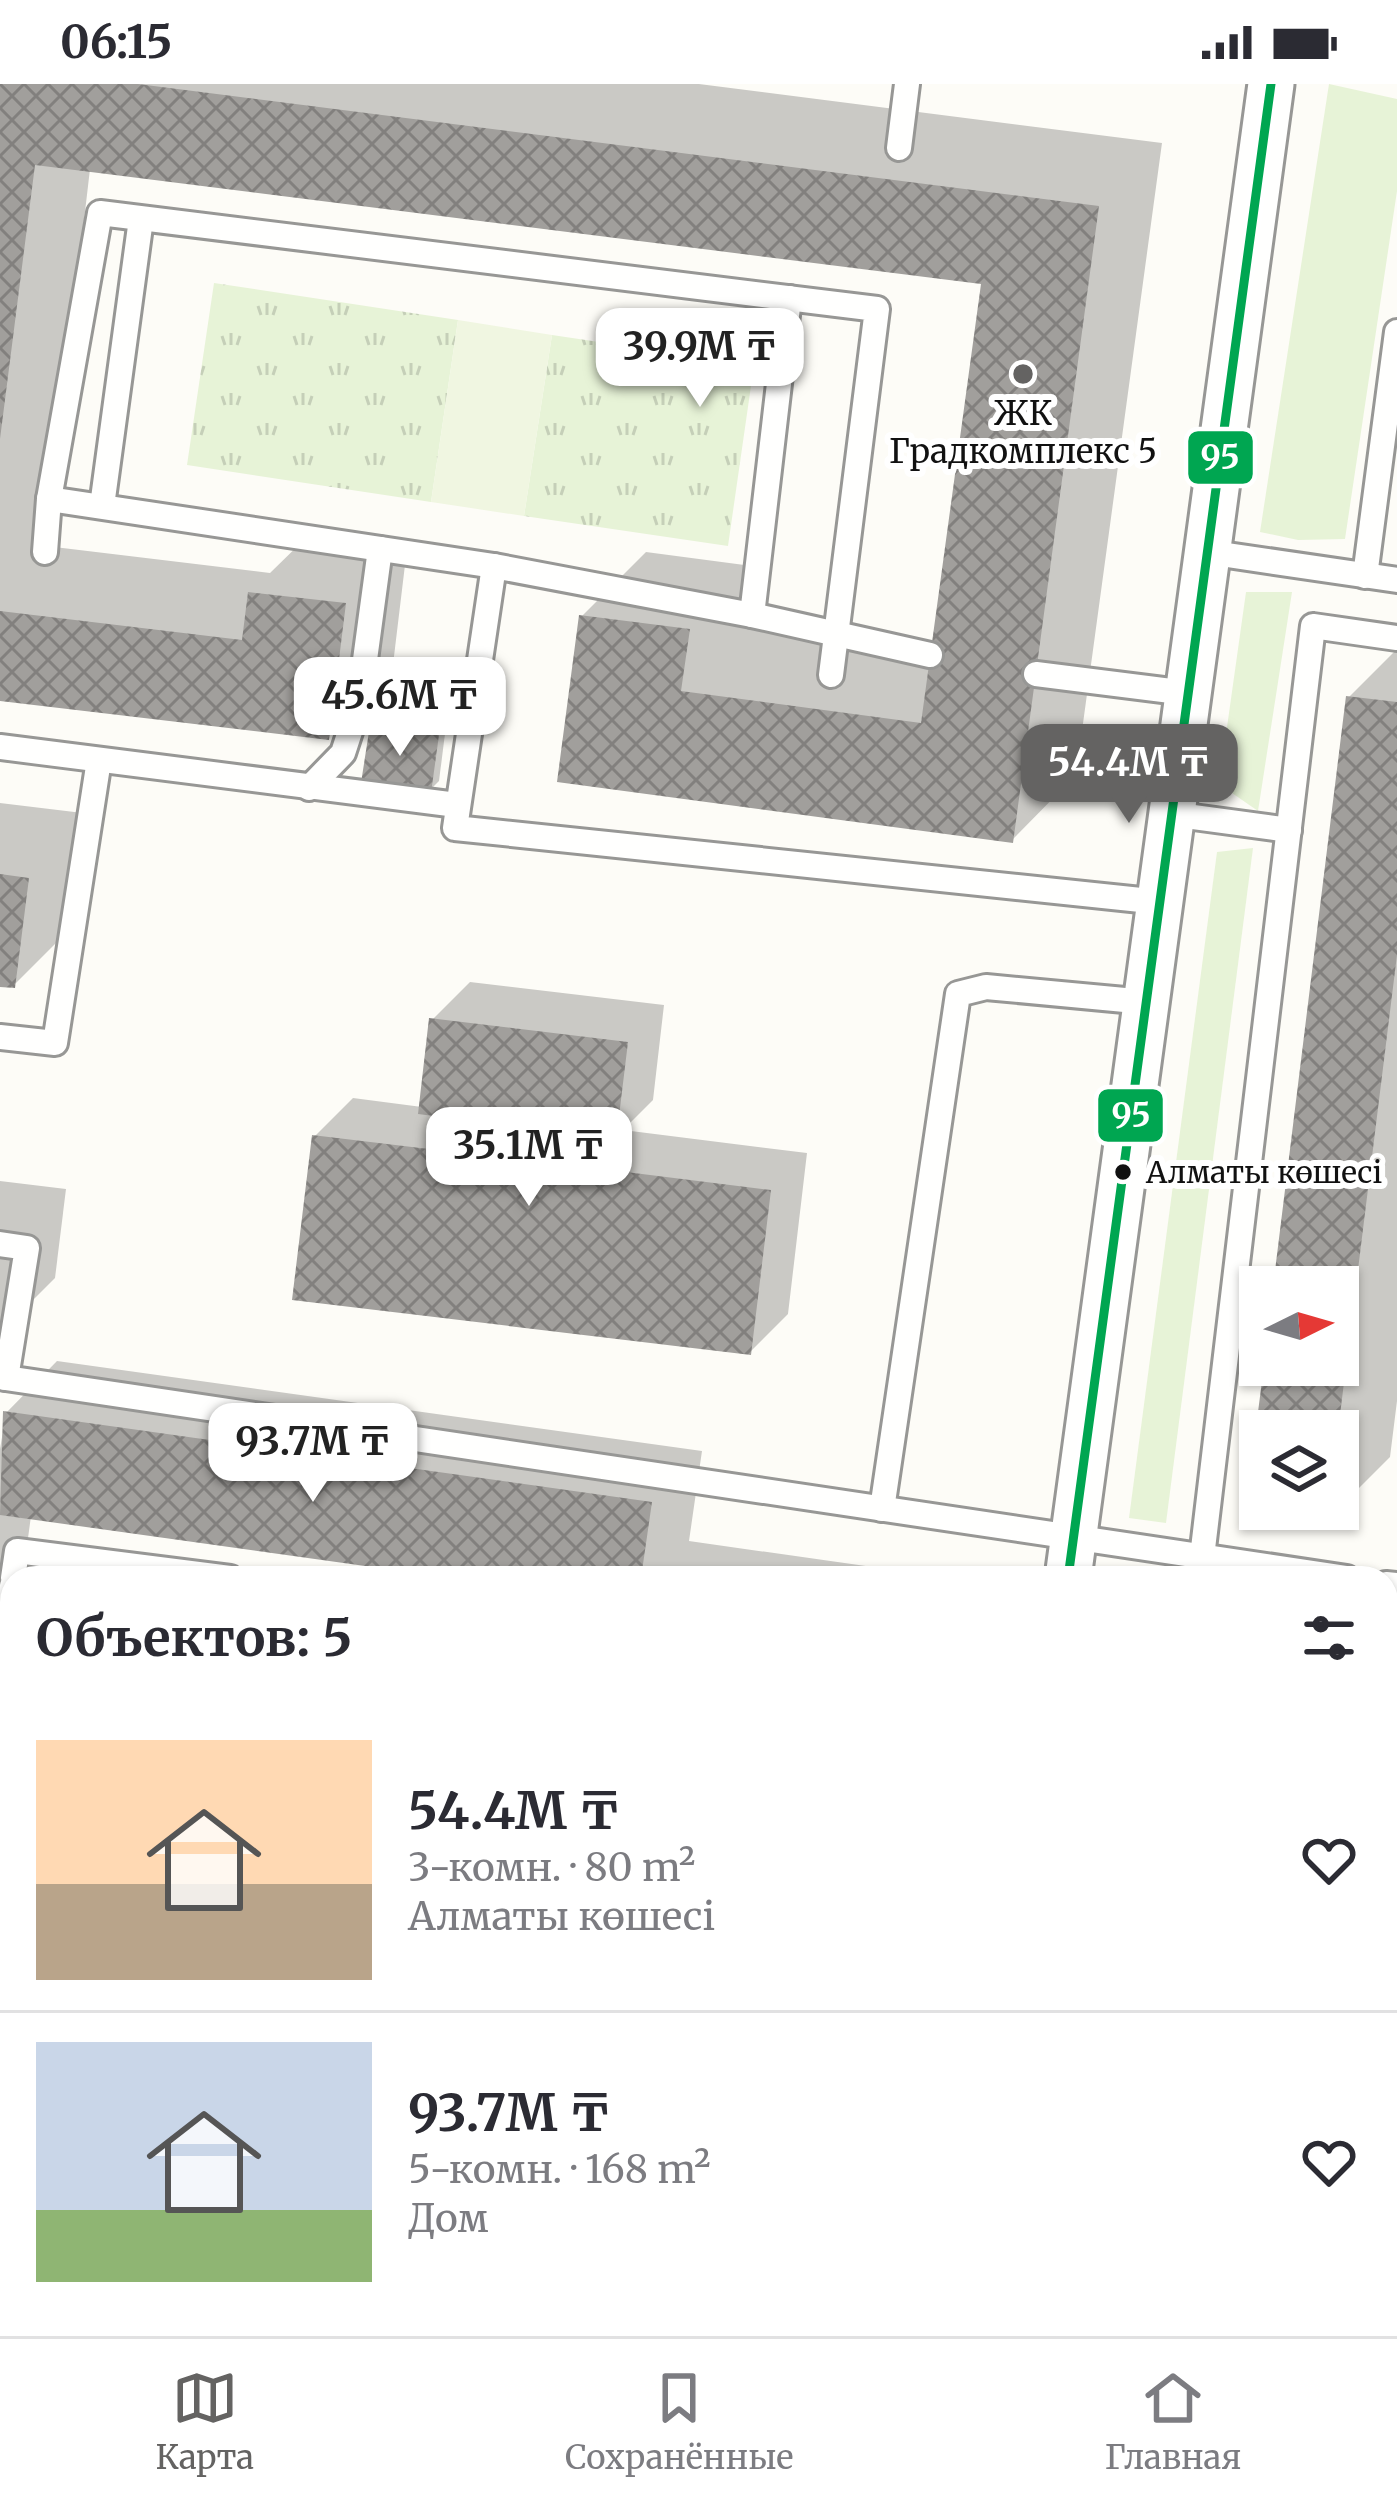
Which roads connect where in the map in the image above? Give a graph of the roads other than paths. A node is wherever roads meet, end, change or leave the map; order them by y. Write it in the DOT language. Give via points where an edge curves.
graph roads {
  1 [pos="907,84"];
  2 [pos="1270,84"];
  3 [pos="898,148"];
  4 [pos="141,219"];
  5 [pos="789,298"];
  6 [pos="1397,332"];
  7 [pos="49,499"];
  8 [pos="102,506"];
  9 [pos="380,549"];
  10 [pos="46,552"];
  11 [pos="1207,552"];
  12 [pos="494,566"];
  13 [pos="1365,576"];
  14 [pos="1397,580"];
  15 [pos="752,615"];
  16 [pos="838,634"];
  17 [pos="1397,638"];
  18 [pos="930,655"];
  19 [pos="1036,674"];
  20 [pos="831,675"];
  21 [pos="1187,693"];
  22 [pos="0,747"];
  23 [pos="99,760"];
  24 [pos="309,788"];
  25 [pos="458,805"];
  26 [pos="1172,814"];
  27 [pos="1289,830"];
  28 [pos="1160,902"];
  29 [pos="1146,1002"];
  30 [pos="0,1037"];
  31 [pos="0,1244"];
  32 [pos="3,1377"];
  33 [pos="881,1509"];
  34 [pos="1071,1557"];
  35 [pos="1202,1557"];
  36 [pos="15,1566"];
  37 [pos="135,1566"];
  38 [pos="1264,1566"];
  1 -- 3 [label="lane"];
  2 -- 11 [label="street"];
  4 -- 5 [label="lane"];
  4 -- 7 [label="lane" via="100,214"];
  4 -- 8 [label="lane"];
  5 -- 15 [label="lane"];
  5 -- 16 [label="lane" via="877,309"];
  6 -- 13 [label="lane"];
  7 -- 8 [label="lane"];
  7 -- 10 [label="lane"];
  8 -- 9 [label="lane"];
  9 -- 12 [label="lane"];
  9 -- 24 [label="lane" via="359,704 343,753"];
  11 -- 13 [label="lane"];
  11 -- 21 [label="street"];
  12 -- 15 [label="lane"];
  12 -- 25 [label="lane"];
  13 -- 14 [label="lane"];
  15 -- 16 [label="lane"];
  16 -- 18 [label="lane"];
  16 -- 20 [label="lane"];
  17 -- 27 [label="lane" via="1312,626"];
  19 -- 21 [label="lane"];
  21 -- 26 [label="street"];
  22 -- 23 [label="lane"];
  23 -- 24 [label="lane"];
  23 -- 30 [label="lane" via="55,1043"];
  24 -- 25 [label="lane"];
  25 -- 28 [label="lane" via="455,828"];
  26 -- 27 [label="lane"];
  26 -- 28 [label="street"];
  27 -- 35 [label="lane"];
  28 -- 29 [label="street"];
  29 -- 33 [label="lane" via="986,987 958,994"];
  29 -- 34 [label="street"];
  31 -- 32 [label="lane" via="27,1248"];
  32 -- 33 [label="lane"];
  33 -- 34 [label="lane"];
  34 -- 35 [label="lane"];
  35 -- 38 [label="lane"];
  36 -- 37 [label="lane" via="17,1551"];
}
